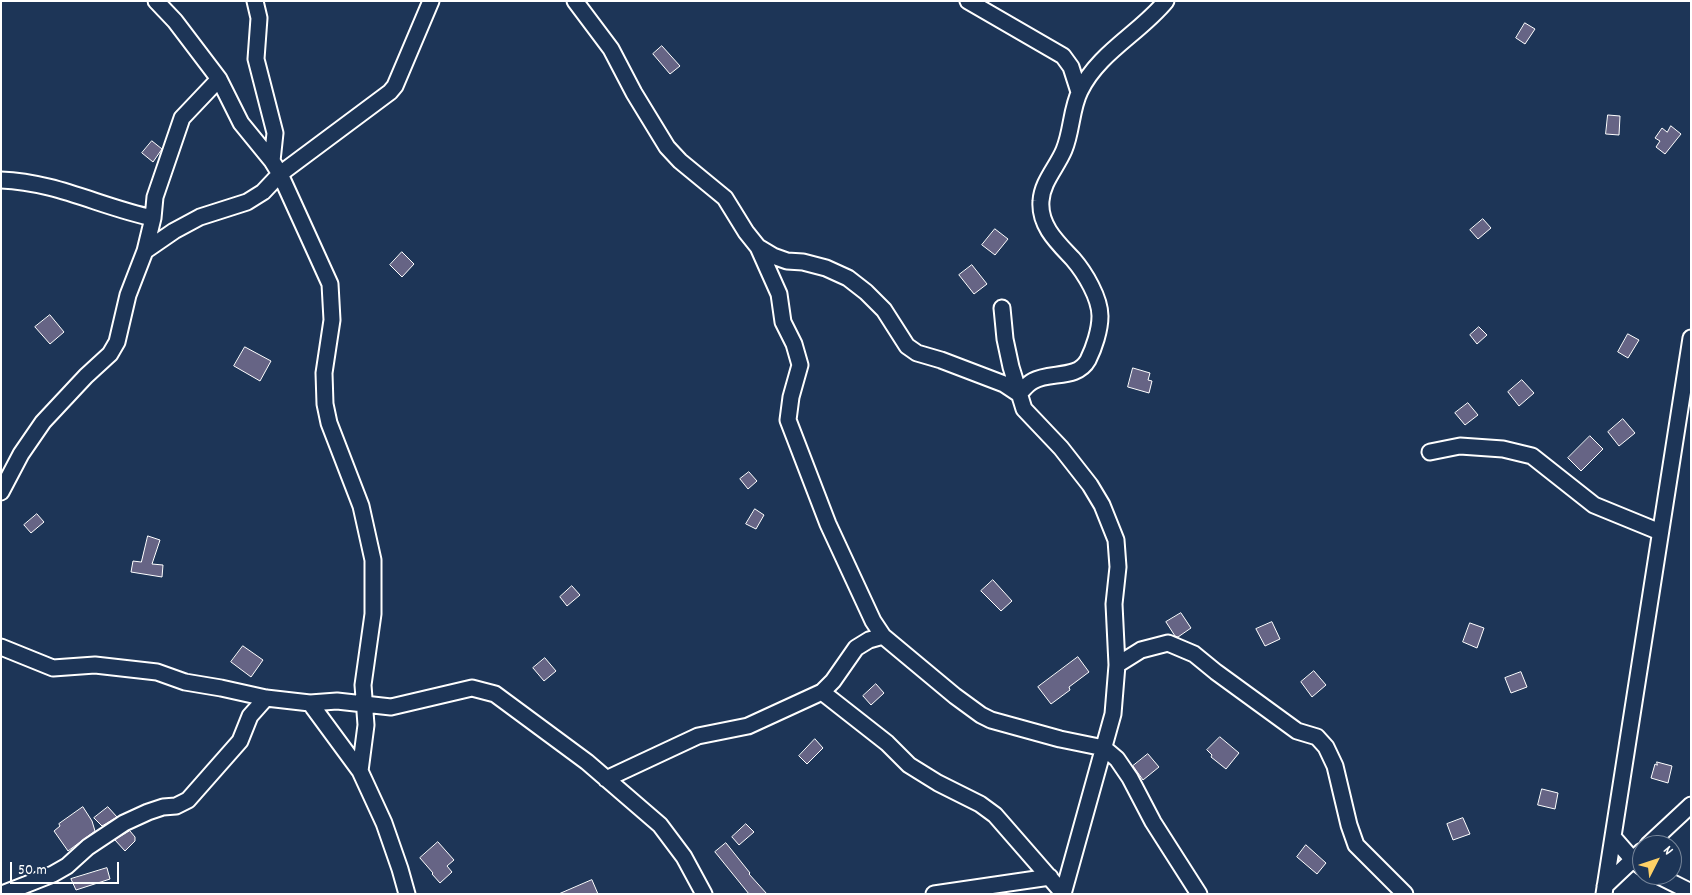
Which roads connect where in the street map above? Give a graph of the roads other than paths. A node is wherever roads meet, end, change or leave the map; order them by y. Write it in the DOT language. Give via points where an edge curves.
graph roads {
  1 [pos="156,1"];
  2 [pos="256,1"];
  3 [pos="431,1"];
  4 [pos="575,1"];
  5 [pos="968,1"];
  6 [pos="1166,1"];
  7 [pos="219,79"];
  8 [pos="1079,92"];
  9 [pos="276,168"];
  10 [pos="1,180"];
  11 [pos="153,218"];
  12 [pos="758,248"];
  13 [pos="145,251"];
  14 [pos="1002,308"];
  15 [pos="1691,338"];
  16 [pos="1020,394"];
  17 [pos="1430,452"];
  18 [pos="1,492"];
  19 [pos="1660,532"];
  20 [pos="883,636"];
  21 [pos="1,647"];
  22 [pos="1117,665"];
  23 [pos="822,692"];
  24 [pos="266,698"];
  25 [pos="364,703"];
  26 [pos="310,704"];
  27 [pos="1104,748"];
  28 [pos="360,771"];
  29 [pos="606,779"];
  30 [pos="1691,805"];
  31 [pos="1659,835"];
  32 [pos="1613,836"];
  33 [pos="1632,853"];
  34 [pos="1632,865"];
  35 [pos="1050,878"];
  36 [pos="1677,885"];
  37 [pos="1604,890"];
  38 [pos="1691,892"];
  39 [pos="2,894"];
  40 [pos="406,894"];
  41 [pos="704,894"];
  42 [pos="934,894"];
  43 [pos="1063,894"];
  44 [pos="1199,894"];
  45 [pos="1405,894"];
  1 -- 7 [label="street"];
  2 -- 9 [label="street" via="259,18 256,59 275,133"];
  3 -- 9 [label="street" via="390,92"];
  4 -- 12 [label="street" via="611,49 667,147 725,198"];
  5 -- 8 [label="street" via="1063,56 1071,67"];
  6 -- 8 [label="street" via="1156,14 1102,61"];
  7 -- 9 [label="street" via="241,123"];
  7 -- 11 [label="street" via="182,118 155,197"];
  8 -- 16 [label="street" via="1064,149 1044,188 1042,216 1046,228 1089,281 1100,316 1095,339 1081,369 1034,380"];
  9 -- 13 [label="street" via="263,192 247,202 200,217"];
  9 -- 25 [label="street" via="330,284 332,320 324,373 325,404 361,506 373,560 373,614 363,685"];
  10 -- 11 [label="street" via="57,188"];
  11 -- 13 [label="street"];
  12 -- 16 [label="street" via="787,261 826,268 848,278 884,310 907,346 917,353 1004,384"];
  12 -- 20 [label="street" via="779,294 783,322 800,365 788,420 828,524"];
  13 -- 18 [label="street" via="128,295 117,342 110,354 43,422"];
  14 -- 16 [label="street" via="1005,339"];
  15 -- 19 [label="street"];
  16 -- 22 [label="street" via="1024,409 1090,485 1116,540 1118,567 1114,604"];
  17 -- 19 [label="street" via="1460,446 1532,456 1594,505"];
  19 -- 32 [label="street"];
  20 -- 23 [label="street" via="856,648"];
  20 -- 27 [label="street" via="980,715 1060,739"];
  21 -- 24 [label="street" via="53,668 95,665 157,672 185,682"];
  22 -- 27 [label="street" via="1113,714"];
  22 -- 45 [label="street" via="1141,650 1168,643 1194,654 1297,731 1317,737 1335,766 1348,825 1356,845"];
  23 -- 29 [label="street" via="748,726 698,736"];
  23 -- 35 [label="street" via="887,742 908,765 995,815"];
  24 -- 26 [label="street"];
  24 -- 39 [label="street" via="250,716 240,741 188,800 124,823 88,847 67,866"];
  25 -- 26 [label="street"];
  25 -- 28 [label="street" via="366,725"];
  25 -- 29 [label="street" via="391,707 472,688 495,694"];
  26 -- 28 [label="street"];
  27 -- 43 [label="street"];
  27 -- 44 [label="street" via="1130,778 1153,822"];
  28 -- 40 [label="street" via="384,823"];
  29 -- 41 [label="street" via="660,825 684,857"];
  30 -- 31 [label="street"];
  32 -- 33 [label="street"];
  32 -- 37 [label="street"];
  34 -- 37 [label="street"];
  35 -- 42 [label="street"];
  35 -- 43 [label="street"];
  36 -- 38 [label="street"];
}
